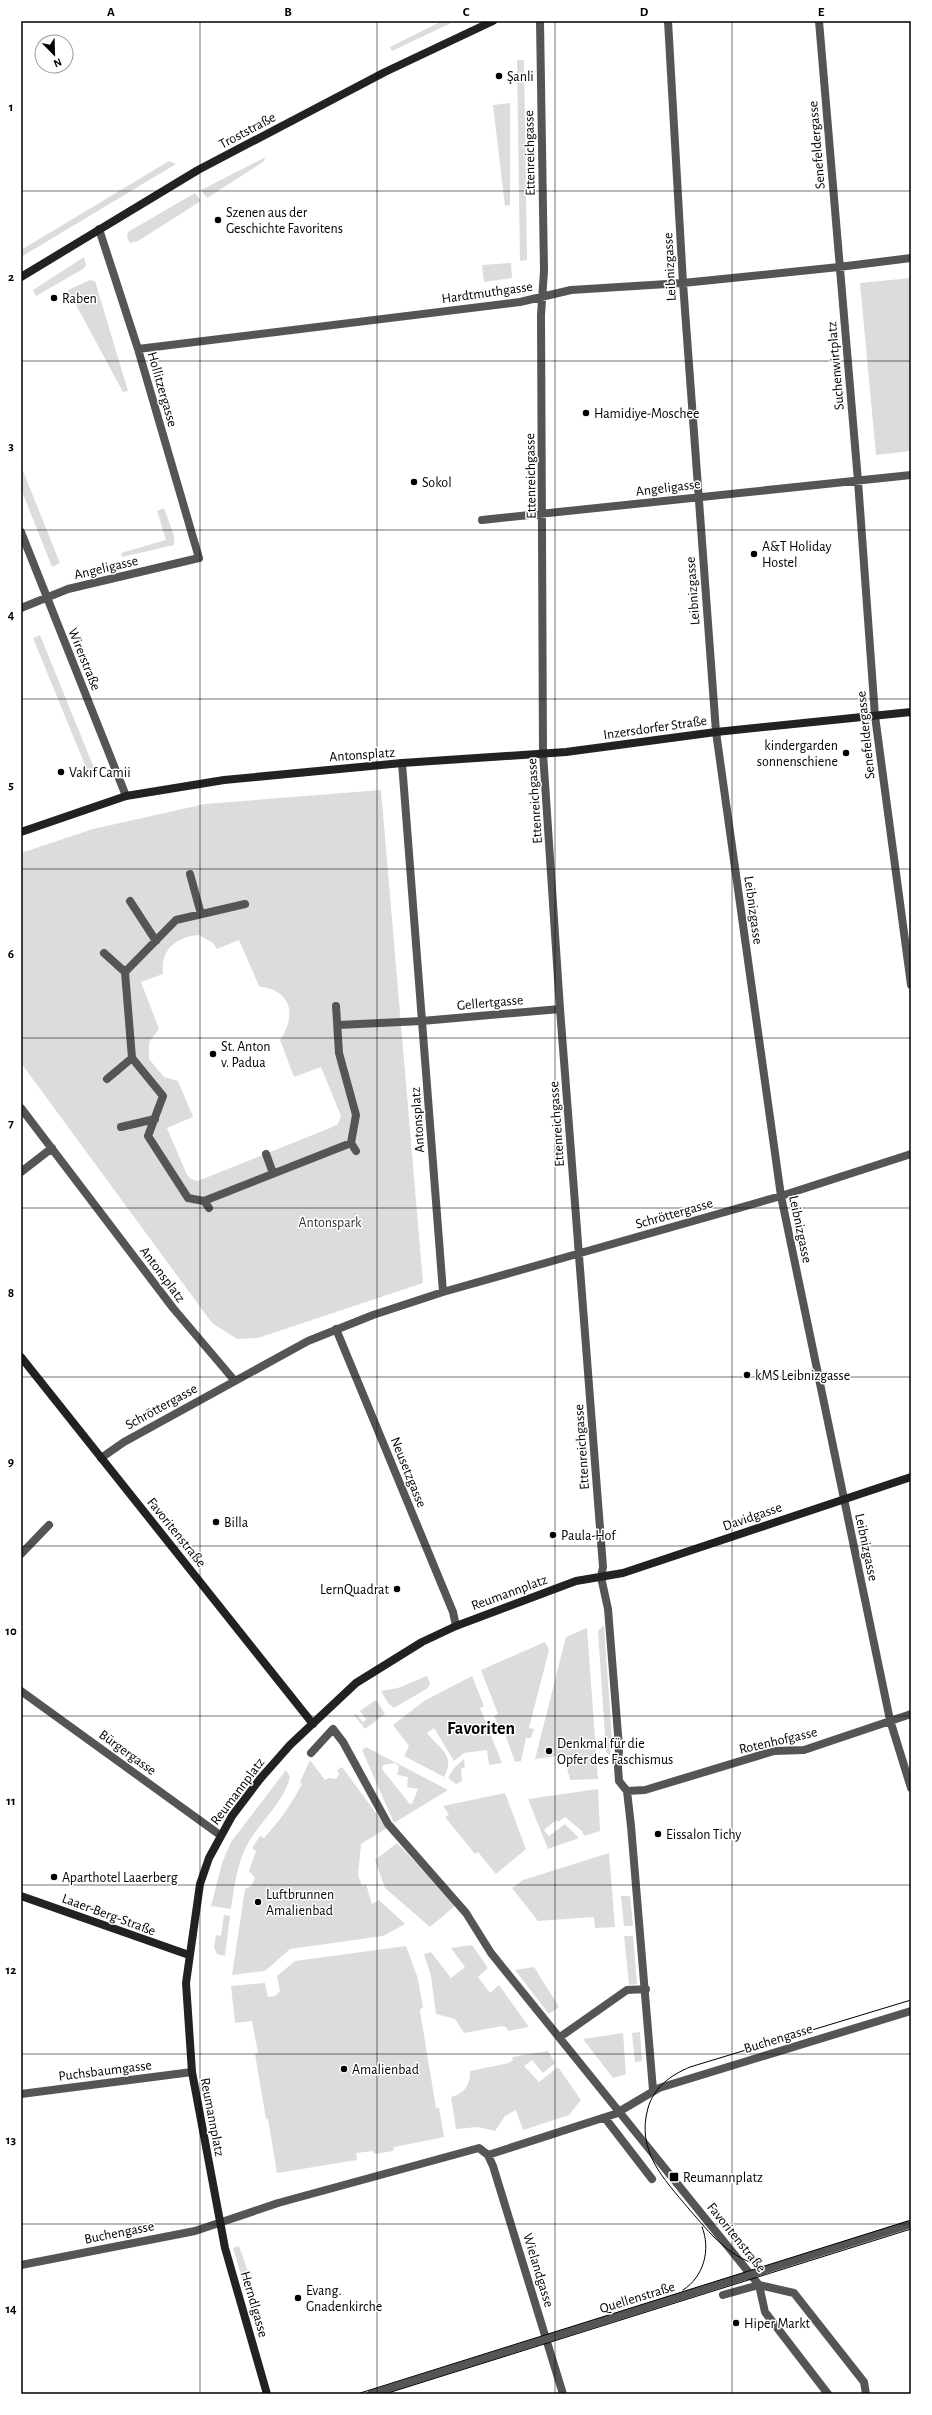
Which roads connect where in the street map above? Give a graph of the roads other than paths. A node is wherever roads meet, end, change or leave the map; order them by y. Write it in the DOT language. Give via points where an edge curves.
graph roads {
  1 [pos="493,21"];
  2 [pos="540,21"];
  3 [pos="668,21"];
  4 [pos="819,21"];
  5 [pos="99,229"];
  6 [pos="911,258"];
  7 [pos="840,267"];
  8 [pos="21,277"];
  9 [pos="683,283"];
  10 [pos="543,297"];
  11 [pos="138,349"];
  12 [pos="911,475"];
  13 [pos="858,481"];
  14 [pos="698,496"];
  15 [pos="544,514"];
  16 [pos="482,520"];
  17 [pos="21,532"];
  18 [pos="199,558"];
  19 [pos="47,597"];
  20 [pos="21,608"];
  21 [pos="911,712"];
  22 [pos="875,716"];
  23 [pos="716,732"];
  24 [pos="544,753"];
  25 [pos="402,763"];
  26 [pos="126,796"];
  27 [pos="21,832"];
  28 [pos="190,874"];
  29 [pos="130,901"];
  30 [pos="245,904"];
  31 [pos="201,914"];
  32 [pos="156,941"];
  33 [pos="104,953"];
  34 [pos="125,972"];
  35 [pos="911,985"];
  36 [pos="336,1006"];
  37 [pos="560,1009"];
  38 [pos="422,1021"];
  39 [pos="338,1025"];
  40 [pos="132,1058"];
  41 [pos="107,1079"];
  42 [pos="21,1108"];
  43 [pos="155,1119"];
  44 [pos="121,1127"];
  45 [pos="351,1142"];
  46 [pos="52,1148"];
  47 [pos="356,1151"];
  48 [pos="266,1154"];
  49 [pos="911,1154"];
  50 [pos="21,1172"];
  51 [pos="273,1173"];
  52 [pos="781,1196"];
  53 [pos="579,1254"];
  54 [pos="443,1292"];
  55 [pos="336,1329"];
  56 [pos="21,1357"];
  57 [pos="234,1380"];
  58 [pos="102,1458"];
  59 [pos="911,1477"];
  60 [pos="844,1498"];
  61 [pos="49,1525"];
  62 [pos="21,1554"];
  63 [pos="601,1577"];
  64 [pos="456,1626"];
  65 [pos="21,1691"];
  66 [pos="911,1714"];
  67 [pos="890,1720"];
  68 [pos="313,1724"];
  69 [pos="311,1753"];
  70 [pos="911,1788"];
  71 [pos="626,1791"];
  72 [pos="220,1835"];
  73 [pos="21,1896"];
  74 [pos="188,1956"];
  75 [pos="646,1989"];
  76 [pos="911,2011"];
  77 [pos="560,2037"];
  78 [pos="192,2072"];
  79 [pos="653,2090"];
  80 [pos="21,2094"];
  81 [pos="620,2111"];
  82 [pos="605,2118"];
  83 [pos="488,2155"];
  84 [pos="652,2179"];
  85 [pos="220,2222"];
  86 [pos="911,2224"];
  87 [pos="21,2265"];
  88 [pos="750,2275"];
  89 [pos="759,2285"];
  90 [pos="723,2295"];
  91 [pos="546,2340"];
  92 [pos="266,2394"];
  93 [pos="371,2394"];
  94 [pos="563,2394"];
  95 [pos="828,2394"];
  96 [pos="866,2394"];
  1 -- 5 [label="street, Troststraße" via="385,72 212,163"];
  2 -- 10 [label="street, Ettenreichgasse"];
  3 -- 9 [label="street, Leibnizgasse"];
  4 -- 7 [label="street, Senefeldergasse"];
  5 -- 8 [label="street, Troststraße"];
  5 -- 11 [label="street, Hollitzergasse"];
  6 -- 7 [label="street"];
  7 -- 9 [label="street, Hardtmuthgasse"];
  7 -- 13 [label="street, Suchenwirtplatz"];
  9 -- 10 [label="street, Hardtmuthgasse" via="571,290"];
  9 -- 14 [label="street, Leibnizgasse"];
  10 -- 11 [label="street, Hardtmuthgasse" via="520,302"];
  10 -- 15 [label="street, Ettenreichgasse"];
  11 -- 18 [label="street, Hollitzergasse"];
  12 -- 13 [label="street"];
  13 -- 14 [label="street, Angeligasse"];
  13 -- 22 [label="street, Senefeldergasse"];
  14 -- 15 [label="street, Angeligasse"];
  14 -- 23 [label="street, Leibnizgasse"];
  15 -- 16 [label="street, Angeligasse"];
  15 -- 24 [label="street, Ettenreichgasse"];
  17 -- 19 [label="street, Wirerstraße"];
  18 -- 19 [label="street, Angeligasse" via="68,589"];
  19 -- 20 [label="street, Angeligasse"];
  19 -- 26 [label="street, Wirerstraße"];
  21 -- 22 [label="street, Inzersdorfer Straße"];
  22 -- 23 [label="street, Inzersdorfer Straße"];
  22 -- 35 [label="street, Senefeldergasse"];
  23 -- 24 [label="street, Inzersdorfer Straße"];
  23 -- 52 [label="street, Leibnizgasse"];
  24 -- 25 [label="street, Inzersdorfer Straße"];
  24 -- 37 [label="street, Ettenreichgasse"];
  25 -- 26 [label="street, Antonsplatz" via="252,777"];
  25 -- 38 [label="street, Antonsplatz"];
  26 -- 27 [label="street, Antonsplatz"];
  28 -- 31 [label="street"];
  29 -- 32 [label="street"];
  30 -- 31 [label="street"];
  31 -- 32 [label="street" via="176,920"];
  32 -- 34 [label="street"];
  33 -- 34 [label="street"];
  34 -- 40 [label="street"];
  36 -- 39 [label="street"];
  37 -- 38 [label="street, Gellertgasse"];
  37 -- 53 [label="street, Ettenreichgasse"];
  38 -- 39 [label="street"];
  38 -- 54 [label="street, Antonsplatz"];
  39 -- 45 [label="street" via="339,1053 356,1115"];
  40 -- 41 [label="street"];
  40 -- 43 [label="street" via="163,1096"];
  42 -- 46 [label="street, Antonsplatz"];
  43 -- 44 [label="street"];
  43 -- 51 [label="street" via="148,1136 188,1198 206,1205"];
  45 -- 47 [label="street"];
  45 -- 51 [label="street"];
  46 -- 50 [label="street"];
  46 -- 57 [label="street, Antonsplatz" via="173,1308"];
  48 -- 51 [label="street"];
  49 -- 52 [label="street, Schröttergasse"];
  52 -- 53 [label="street, Schröttergasse"];
  52 -- 60 [label="street, Leibnizgasse"];
  53 -- 54 [label="street, Schröttergasse"];
  53 -- 63 [label="street, Ettenreichgasse" via="603,1567"];
  54 -- 55 [label="street"];
  55 -- 57 [label="street"];
  55 -- 64 [label="street, Neusetzgasse" via="453,1612"];
  56 -- 58 [label="street, Favoritenstraße"];
  57 -- 58 [label="street, Schröttergasse" via="124,1442"];
  58 -- 68 [label="street, Favoritenstraße"];
  59 -- 60 [label="street, Davidgasse"];
  60 -- 63 [label="street, Davidgasse" via="623,1573"];
  60 -- 67 [label="street, Leibnizgasse"];
  61 -- 62 [label="street"];
  63 -- 64 [label="street, Reumannplatz" via="576,1581"];
  63 -- 71 [label="street" via="608,1616 619,1747 619,1781"];
  64 -- 68 [label="street, Reumannplatz" via="422,1642 356,1683"];
  65 -- 72 [label="street, Bürgergasse"];
  66 -- 67 [label="street, Rotenhofgasse"];
  67 -- 70 [label="street, Leibnizgasse"];
  67 -- 71 [label="street, Rotenhofgasse" via="804,1750 774,1751 645,1790"];
  68 -- 72 [label="street, Reumannplatz" via="260,1779"];
  69 -- 77 [label="street" via="333,1729 343,1742 388,1824 466,1913 491,1953"];
  71 -- 75 [label="street"];
  72 -- 74 [label="street, Reumannplatz" via="200,1884"];
  73 -- 74 [label="street, Laaer-Berg-Straße"];
  74 -- 78 [label="street, Reumannplatz" via="186,1983"];
  75 -- 77 [label="street" via="628,1990"];
  75 -- 79 [label="street"];
  76 -- 79 [label="street, Buchengasse"];
  77 -- 81 [label="street"];
  78 -- 80 [label="street, Puchsbaumgasse"];
  78 -- 85 [label="street, Reumannplatz"];
  79 -- 81 [label="street"];
  81 -- 82 [label="street"];
  81 -- 88 [label="street, Favoritenstraße"];
  82 -- 83 [label="street"];
  82 -- 84 [label="street"];
  83 -- 85 [label="street" via="480,2148 472,2148"];
  83 -- 91 [label="street, Wielandgasse"];
  85 -- 87 [label="street, Buchengasse" via="195,2231"];
  85 -- 92 [label="street, Herndlgasse"];
  86 -- 88 [label="street, Quellenstraße"];
  88 -- 89 [label="street, Favoritenstraße"];
  88 -- 91 [label="street, Quellenstraße"];
  89 -- 90 [label="street, Favoritenstraße"];
  89 -- 95 [label="street, Favoritenstraße" via="765,2312"];
  89 -- 96 [label="street, Favoritenstraße" via="794,2294 864,2382"];
  91 -- 93 [label="street, Quellenstraße"];
  91 -- 94 [label="street, Wielandgasse"];
}
